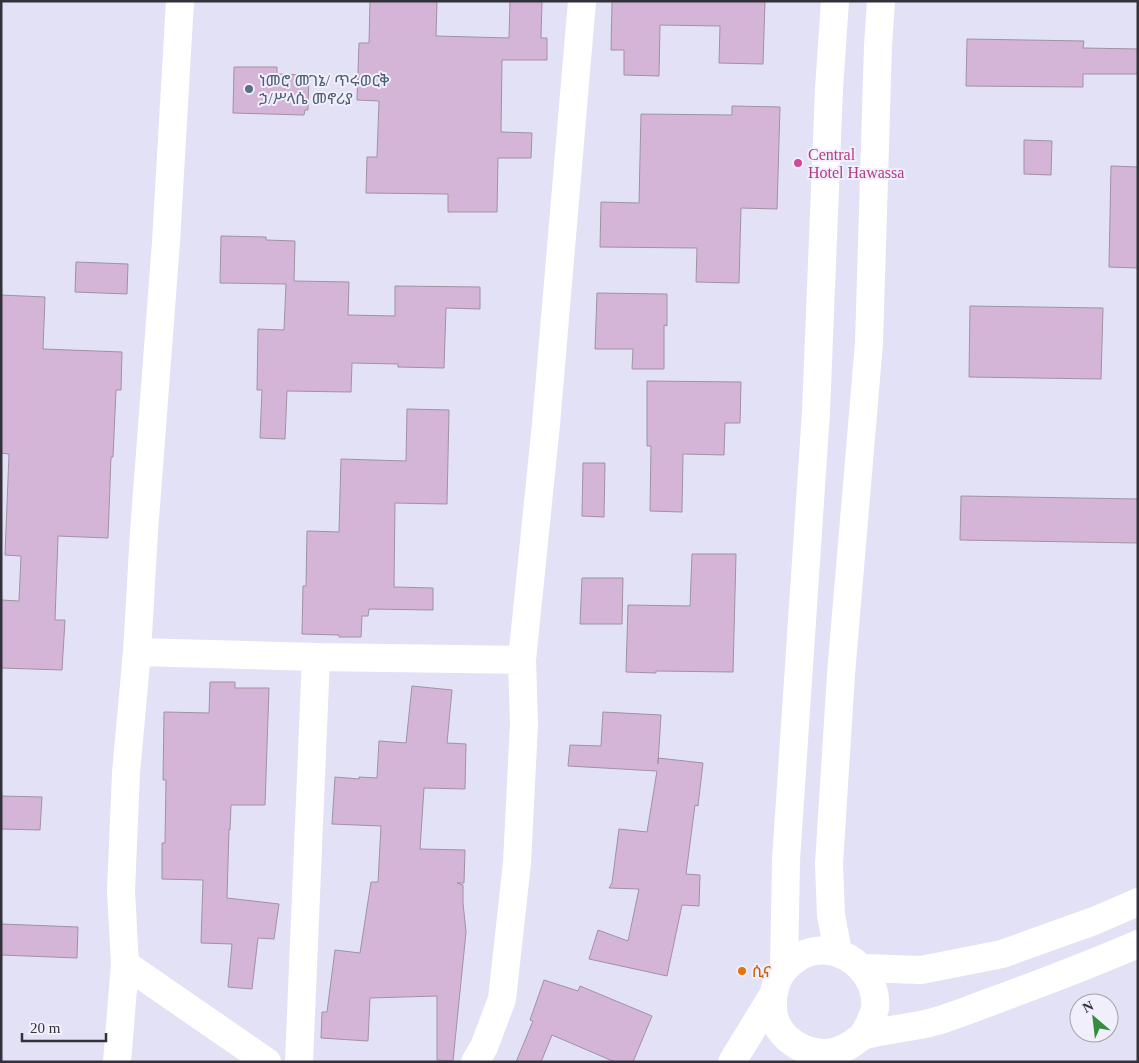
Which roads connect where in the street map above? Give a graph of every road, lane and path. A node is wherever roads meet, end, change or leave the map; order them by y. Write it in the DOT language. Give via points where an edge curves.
graph roads {
  1 [pos="180,1"];
  2 [pos="582,1"];
  3 [pos="835,1"];
  4 [pos="881,1"];
  5 [pos="137,652"];
  6 [pos="316,657"];
  7 [pos="522,660"];
  8 [pos="1138,902"];
  9 [pos="1138,944"];
  10 [pos="838,952"];
  11 [pos="125,964"];
  12 [pos="784,968"];
  13 [pos="862,968"];
  14 [pos="772,995"];
  15 [pos="863,1035"];
  16 [pos="829,1057"];
  17 [pos="117,1062"];
  18 [pos="267,1062"];
  19 [pos="299,1062"];
  20 [pos="475,1062"];
  21 [pos="732,1062"];
  1 -- 5 [label="street"];
  2 -- 7 [label="street" via="546,424"];
  3 -- 12 [label="street" via="816,412 786,860"];
  4 -- 10 [label="street" via="869,343 841,674 829,864 831,915"];
  5 -- 6 [label="street"];
  5 -- 11 [label="street" via="122,861"];
  6 -- 7 [label="street"];
  6 -- 19 [label="street"];
  7 -- 20 [label="street" via="524,724 517,863 502,999"];
  8 -- 13 [label="street" via="1002,954 921,970"];
  9 -- 15 [label="street" via="1024,990 932,1022"];
  10 -- 12 [label="street" via="809,952"];
  10 -- 13 [label="street"];
  11 -- 17 [label="street"];
  11 -- 18 [label="street"];
  12 -- 14 [label="street"];
  13 -- 15 [label="street" via="874,994 874,1008"];
  14 -- 16 [label="street" via="772,1010 784,1036 796,1045"];
  14 -- 21 [label="street"];
  15 -- 16 [label="street"];
}
